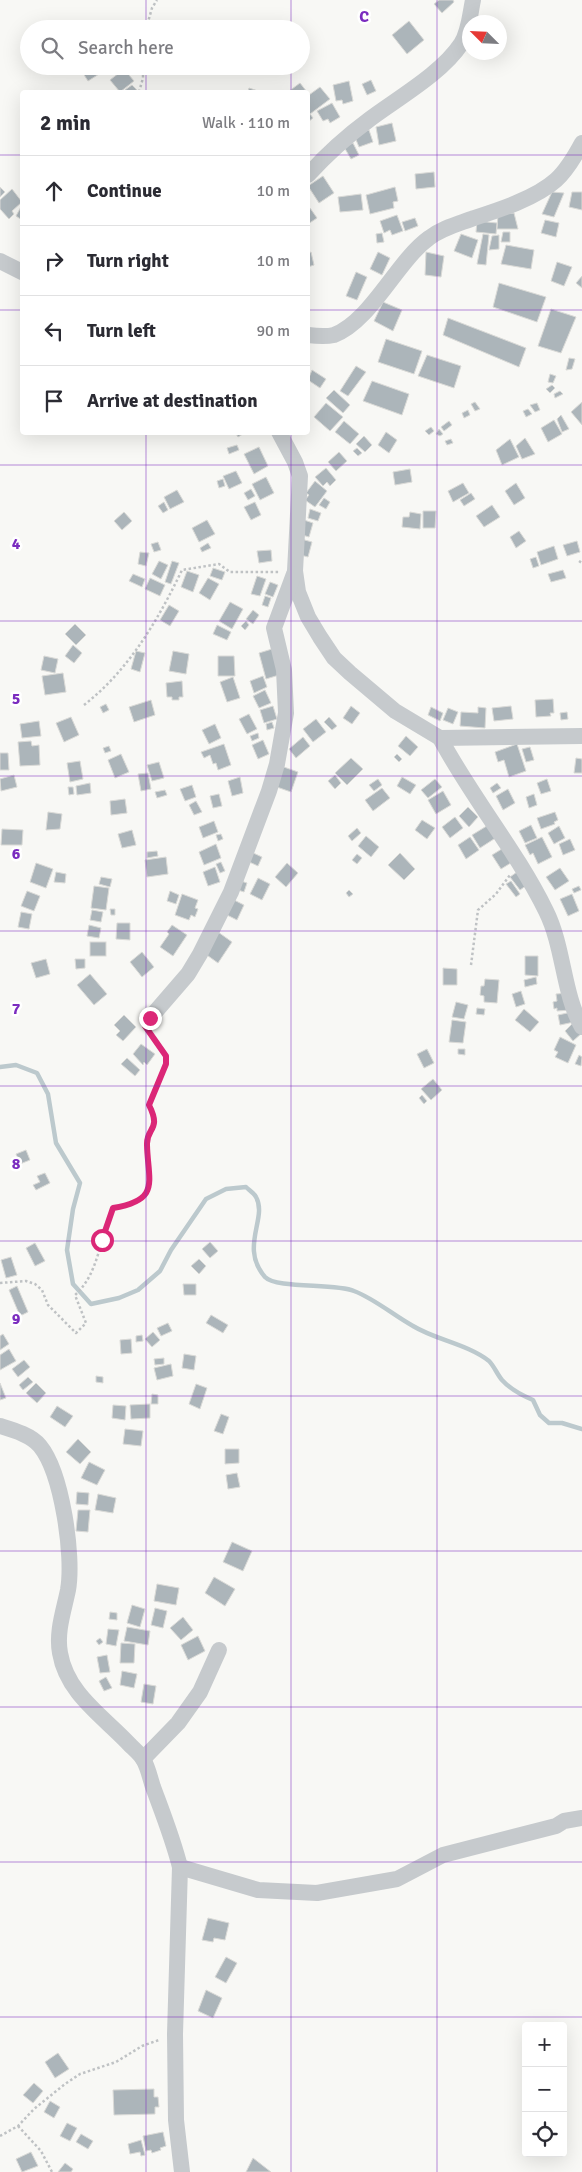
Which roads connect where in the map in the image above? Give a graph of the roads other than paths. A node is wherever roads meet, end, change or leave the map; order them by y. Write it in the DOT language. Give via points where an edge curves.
graph roads {
  1 [pos="473,0"];
  2 [pos="582,143"];
  3 [pos="310,173"];
  4 [pos="0,261"];
  5 [pos="20,271"];
  6 [pos="310,335"];
  7 [pos="281,435"];
  8 [pos="295,572"];
  9 [pos="582,736"];
  10 [pos="440,738"];
  11 [pos="150,1018"];
  12 [pos="582,1027"];
  13 [pos="0,1426"];
  14 [pos="219,1650"];
  15 [pos="143,1759"];
  16 [pos="582,1818"];
  17 [pos="180,1867"];
  18 [pos="182,2172"];
  1 -- 3 [label="street" via="469,23 453,55 329,152"];
  2 -- 6 [label="street" via="556,180 535,194 442,229 413,252 350,325 333,335"];
  4 -- 5 [label="street"];
  7 -- 8 [label="street" via="300,476"];
  8 -- 10 [label="street" via="298,592 308,617 334,658 395,711"];
  8 -- 11 [label="street" via="274,628 284,670 286,713 269,791 231,892 200,954 188,974"];
  9 -- 10 [label="street"];
  10 -- 12 [label="street" via="547,912"];
  13 -- 15 [label="street" via="40,1445 59,1491 69,1565 61,1622 60,1652 65,1674 76,1692"];
  14 -- 15 [label="street" via="200,1692 178,1723"];
  15 -- 17 [label="street"];
  16 -- 17 [label="street" via="444,1855 397,1879 317,1893 258,1890"];
  17 -- 18 [label="street" via="175,2034 176,2120"];
}
